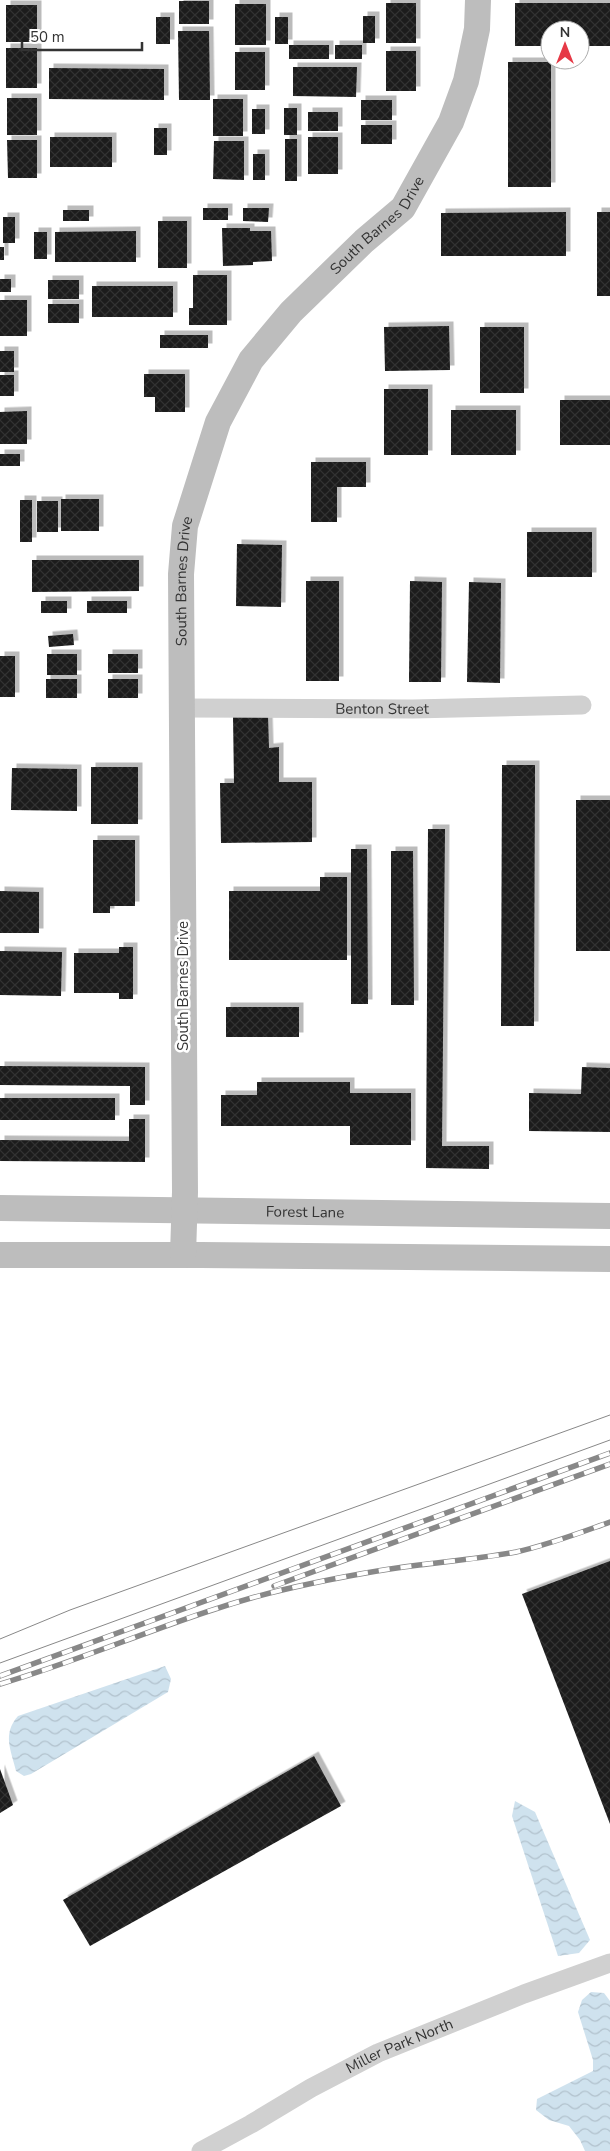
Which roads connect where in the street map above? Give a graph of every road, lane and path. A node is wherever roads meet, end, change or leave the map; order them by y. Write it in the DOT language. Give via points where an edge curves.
graph roads {
  1 [pos="478,0"];
  2 [pos="582,705"];
  3 [pos="182,708"];
  4 [pos="0,1208"];
  5 [pos="185,1210"];
  6 [pos="415,1214"];
  7 [pos="610,1216"];
  8 [pos="183,1255"];
  9 [pos="0,1256"];
  10 [pos="417,1257"];
  11 [pos="610,1259"];
  12 [pos="610,1963"];
  13 [pos="201,2151"];
  1 -- 3 [label="street, South Barnes Drive" via="477,29 466,81 454,114 403,208 291,312 251,360 218,422 185,526 181,574"];
  2 -- 3 [label="street, Benton Street" via="412,709"];
  3 -- 5 [label="street, South Barnes Drive"];
  4 -- 5 [label="street, Forest Lane"];
  5 -- 6 [label="street, Forest Lane"];
  5 -- 8 [label="street, South Barnes Drive"];
  6 -- 7 [label="street, Forest Lane"];
  6 -- 10 [label="street"];
  8 -- 9 [label="street"];
  8 -- 10 [label="street"];
  10 -- 11 [label="street"];
  12 -- 13 [label="street, Miller Park North" via="378,2053"];
}
